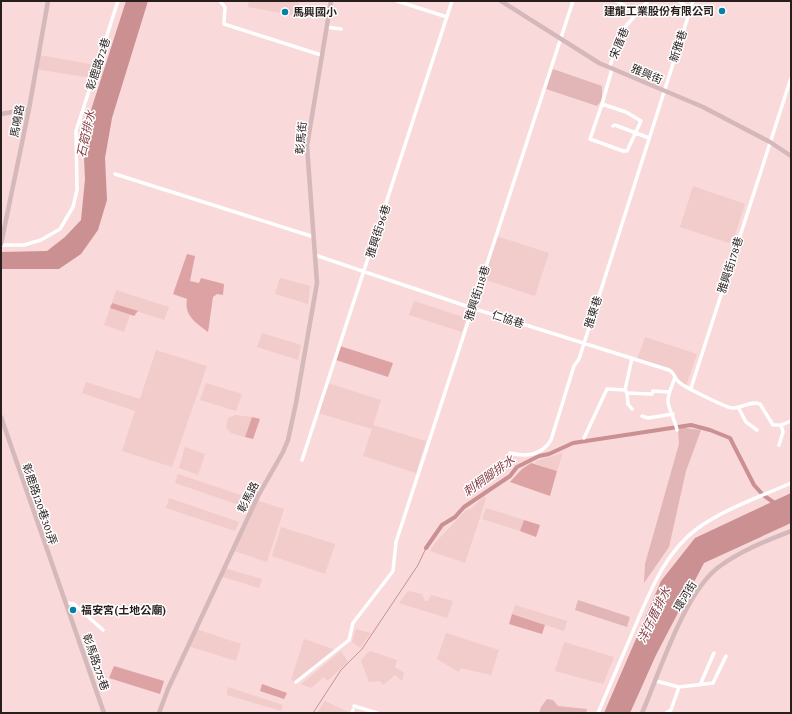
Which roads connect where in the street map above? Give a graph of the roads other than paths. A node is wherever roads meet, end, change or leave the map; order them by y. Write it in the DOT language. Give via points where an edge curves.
graph roads {
  1 [pos="48,1"];
  2 [pos="118,1"];
  3 [pos="220,1"];
  4 [pos="331,1"];
  5 [pos="397,1"];
  6 [pos="452,1"];
  7 [pos="500,1"];
  8 [pos="573,1"];
  9 [pos="617,1"];
  10 [pos="648,1"];
  11 [pos="679,1"];
  12 [pos="693,1"];
  13 [pos="690,9"];
  14 [pos="636,13"];
  15 [pos="447,17"];
  16 [pos="326,27"];
  17 [pos="341,29"];
  18 [pos="561,39"];
  19 [pos="321,55"];
  20 [pos="610,68"];
  21 [pos="791,78"];
  22 [pos="664,91"];
  23 [pos="602,104"];
  24 [pos="29,109"];
  25 [pos="1,114"];
  26 [pos="613,126"];
  27 [pos="636,133"];
  28 [pos="648,138"];
  29 [pos="770,142"];
  30 [pos="791,156"];
  31 [pos="115,174"];
  32 [pos="314,237"];
  33 [pos="1,245"];
  34 [pos="315,255"];
  35 [pos="365,271"];
  36 [pos="317,277"];
  37 [pos="472,308"];
  38 [pos="583,343"];
  39 [pos="632,358"];
  40 [pos="675,376"];
  41 [pos="691,388"];
  42 [pos="626,392"];
  43 [pos="669,392"];
  44 [pos="738,408"];
  45 [pos="632,410"];
  46 [pos="673,414"];
  47 [pos="642,416"];
  48 [pos="1,418"];
  49 [pos="791,421"];
  50 [pos="781,425"];
  51 [pos="677,430"];
  52 [pos="757,430"];
  53 [pos="584,438"];
  54 [pos="779,445"];
  55 [pos="510,453"];
  56 [pos="302,460"];
  57 [pos="791,483"];
  58 [pos="791,531"];
  59 [pos="63,596"];
  60 [pos="67,603"];
  61 [pos="103,630"];
  62 [pos="714,653"];
  63 [pos="726,656"];
  64 [pos="656,681"];
  65 [pos="296,682"];
  66 [pos="700,685"];
  67 [pos="679,687"];
  68 [pos="353,710"];
  69 [pos="104,713"];
  70 [pos="159,713"];
  71 [pos="377,713"];
  72 [pos="598,713"];
  73 [pos="642,713"];
  74 [pos="666,713"];
  1 -- 24 [label="street, 馬鳴路"];
  2 -- 33 [label="street, 彰鹿路72巷" via="76,130 77,190 73,207 60,229 41,240 24,245"];
  3 -- 19 [label="street" via="225,7 224,24"];
  4 -- 16 [label="street, 彰馬街"];
  5 -- 15 [label="street"];
  6 -- 15 [label="street, 雅興街96巷"];
  7 -- 18 [label="street, 雅興街"];
  8 -- 18 [label="street, 雅興街118巷"];
  9 -- 14 [label="street"];
  10 -- 14 [label="street, 宋厝巷"];
  11 -- 13 [label="street"];
  12 -- 13 [label="street, 新雅巷"];
  13 -- 22 [label="street, 新雅巷"];
  14 -- 20 [label="street, 宋厝巷" via="625,27"];
  15 -- 35 [label="street, 雅興街96巷"];
  16 -- 17 [label="street"];
  16 -- 19 [label="street, 彰馬街"];
  18 -- 20 [label="street, 雅興街"];
  18 -- 37 [label="street, 雅興街118巷"];
  19 -- 32 [label="street, 彰馬街" via="307,146"];
  20 -- 22 [label="street, 雅興街"];
  20 -- 23 [label="street"];
  21 -- 29 [label="street, 雅興街178巷"];
  22 -- 28 [label="street, 雅東巷"];
  22 -- 29 [label="street, 雅興街" via="703,107"];
  23 -- 27 [label="street" via="626,112 641,121"];
  23 -- 27 [label="street" via="591,140 625,151"];
  24 -- 25 [label="street"];
  24 -- 33 [label="street, 馬鳴路"];
  26 -- 27 [label="street"];
  27 -- 28 [label="street"];
  28 -- 38 [label="street, 雅東巷"];
  29 -- 30 [label="street, 雅興街"];
  29 -- 41 [label="street, 雅興街178巷"];
  31 -- 32 [label="street"];
  32 -- 34 [label="street, 彰馬街"];
  34 -- 35 [label="street, 仁協巷"];
  34 -- 36 [label="street, 彰馬街"];
  35 -- 37 [label="street, 仁協巷"];
  35 -- 56 [label="street, 雅興街96巷"];
  36 -- 70 [label="street, 彰馬路" via="288,440 254,503"];
  37 -- 38 [label="street, 仁協巷"];
  37 -- 65 [label="street, 雅興街118巷" via="396,542 392,571 353,623 349,640"];
  38 -- 39 [label="street, 仁協巷"];
  38 -- 55 [label="street, 雅東巷" via="551,440 546,448 528,456"];
  39 -- 40 [label="street, 仁協巷" via="669,370"];
  39 -- 42 [label="street"];
  40 -- 41 [label="street, 仁協巷" via="680,383"];
  40 -- 43 [label="street"];
  41 -- 44 [label="street, 仁協巷" via="724,406"];
  42 -- 43 [label="street"];
  42 -- 45 [label="street"];
  42 -- 53 [label="street" via="608,389"];
  43 -- 46 [label="street" via="667,403"];
  44 -- 50 [label="street" via="757,402 773,425"];
  44 -- 52 [label="street" via="746,422"];
  46 -- 47 [label="street" via="648,418"];
  46 -- 51 [label="street"];
  48 -- 59 [label="street, 彰鹿路120巷301弄"];
  49 -- 50 [label="street"];
  50 -- 54 [label="street" via="783,432"];
  57 -- 72 [label="street" via="734,507 698,528 668,559 654,583"];
  58 -- 64 [label="street, 環河街" via="735,556 719,566 705,581 686,609"];
  59 -- 60 [label="street, 彰馬路275巷"];
  60 -- 61 [label="street" via="74,604"];
  60 -- 69 [label="street, 彰馬路275巷"];
  62 -- 66 [label="street"];
  63 -- 66 [label="street" via="713,683"];
  64 -- 67 [label="street"];
  64 -- 73 [label="street, 環河街"];
  66 -- 67 [label="street"];
  67 -- 74 [label="street" via="671,710"];
  68 -- 71 [label="street"];
}
